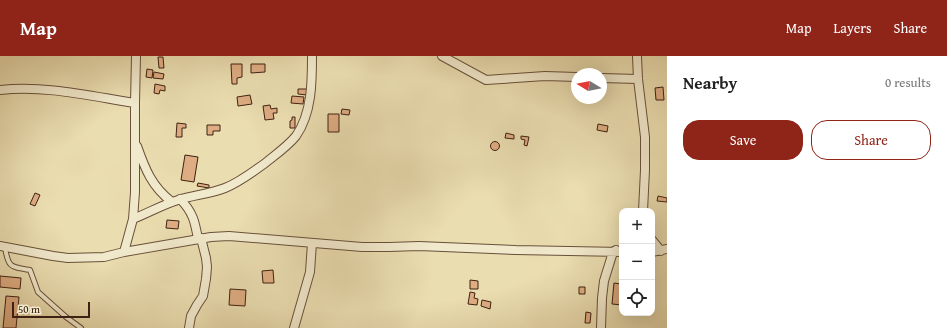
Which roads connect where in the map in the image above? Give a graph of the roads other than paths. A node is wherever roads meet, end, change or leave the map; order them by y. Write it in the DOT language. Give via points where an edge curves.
graph roads {
  1 [pos="136,56"];
  2 [pos="312,56"];
  3 [pos="442,56"];
  4 [pos="637,56"];
  5 [pos="571,77"];
  6 [pos="607,78"];
  7 [pos="638,79"];
  8 [pos="0,90"];
  9 [pos="135,103"];
  10 [pos="135,140"];
  11 [pos="176,201"];
  12 [pos="643,208"];
  13 [pos="133,219"];
  14 [pos="199,239"];
  15 [pos="312,243"];
  16 [pos="2,247"];
  17 [pos="619,248"];
  18 [pos="124,252"];
  19 [pos="613,252"];
  20 [pos="619,252"];
  21 [pos="81,328"];
  22 [pos="189,328"];
  23 [pos="294,328"];
  24 [pos="601,328"];
  1 -- 9 [label="street"];
  2 -- 11 [label="street" via="306,115 290,142 233,185"];
  3 -- 5 [label="street" via="486,80"];
  4 -- 7 [label="street"];
  6 -- 7 [label="street"];
  7 -- 12 [label="street" via="645,137"];
  8 -- 9 [label="street" via="53,90"];
  9 -- 10 [label="street"];
  10 -- 11 [label="street" via="158,190"];
  10 -- 13 [label="street"];
  11 -- 13 [label="street"];
  11 -- 14 [label="street" via="186,206 192,214"];
  13 -- 18 [label="street"];
  14 -- 15 [label="street" via="230,236"];
  14 -- 18 [label="street"];
  14 -- 22 [label="street" via="206,258 206,279 203,296 191,316"];
  15 -- 19 [label="street" via="362,247 430,246"];
  15 -- 23 [label="street" via="310,272"];
  16 -- 18 [label="street" via="68,258 104,257"];
  16 -- 21 [label="lane" via="8,263 16,269 30,270 38,292"];
  17 -- 19 [label="street"];
  19 -- 20 [label="street"];
  19 -- 24 [label="street" via="604,281"];
}
